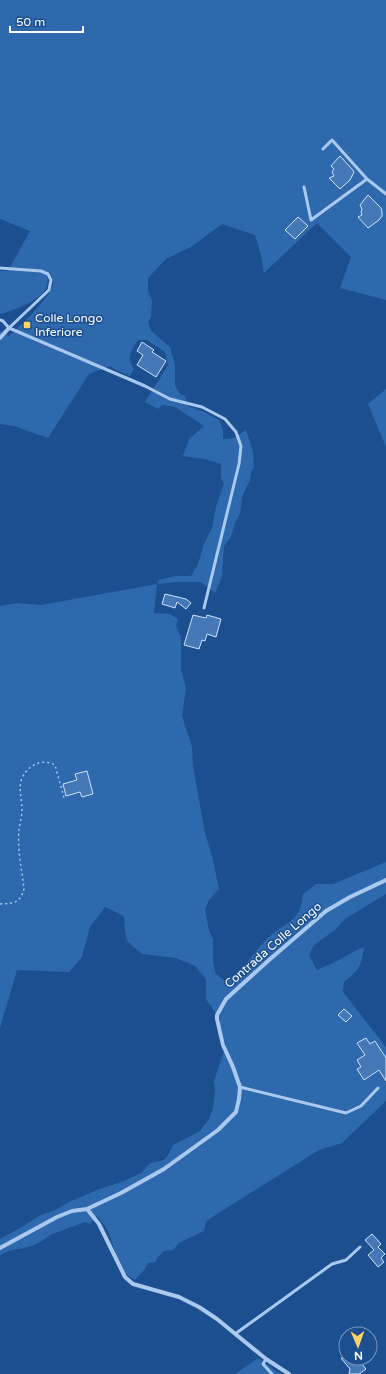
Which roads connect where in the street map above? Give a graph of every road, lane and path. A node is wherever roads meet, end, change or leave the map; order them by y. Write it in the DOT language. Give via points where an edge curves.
graph roads {
  1 [pos="323,149"];
  2 [pos="367,179"];
  3 [pos="304,187"];
  4 [pos="386,194"];
  5 [pos="0,268"];
  6 [pos="0,320"];
  7 [pos="9,328"];
  8 [pos="0,338"];
  9 [pos="204,608"];
  10 [pos="64,798"];
  11 [pos="386,880"];
  12 [pos="0,904"];
  13 [pos="240,1088"];
  14 [pos="378,1088"];
  15 [pos="87,1210"];
  16 [pos="360,1247"];
  17 [pos="0,1248"];
  18 [pos="235,1334"];
  19 [pos="266,1359"];
  20 [pos="272,1374"];
  21 [pos="289,1374"];
  1 -- 2 [label="lane" via="332,140"];
  2 -- 3 [label="lane" via="311,220"];
  2 -- 4 [label="lane"];
  5 -- 7 [label="lane" via="41,271 48,274 51,280 49,290"];
  6 -- 7 [label="lane"];
  7 -- 8 [label="street"];
  7 -- 9 [label="lane" via="170,399 202,407 225,419 236,432 241,446 239,464"];
  10 -- 12 [label="path" via="55,765 49,762 35,764 22,778 19,837 24,889 19,900"];
  11 -- 13 [label="street, Contrada Colle Longo" via="326,911 226,999 217,1020 223,1046"];
  13 -- 14 [label="lane" via="346,1113 361,1106"];
  13 -- 15 [label="street, Contrada Colle Longo" via="236,1112 218,1130 164,1169"];
  15 -- 17 [label="street, Contrada Colle Longo" via="72,1211 57,1217"];
  15 -- 18 [label="street" via="99,1224 125,1277 133,1284 186,1300 217,1319"];
  16 -- 18 [label="lane" via="346,1260 332,1264"];
  18 -- 19 [label="street"];
  19 -- 20 [label="lane" via="263,1364"];
  19 -- 21 [label="street"];
}
